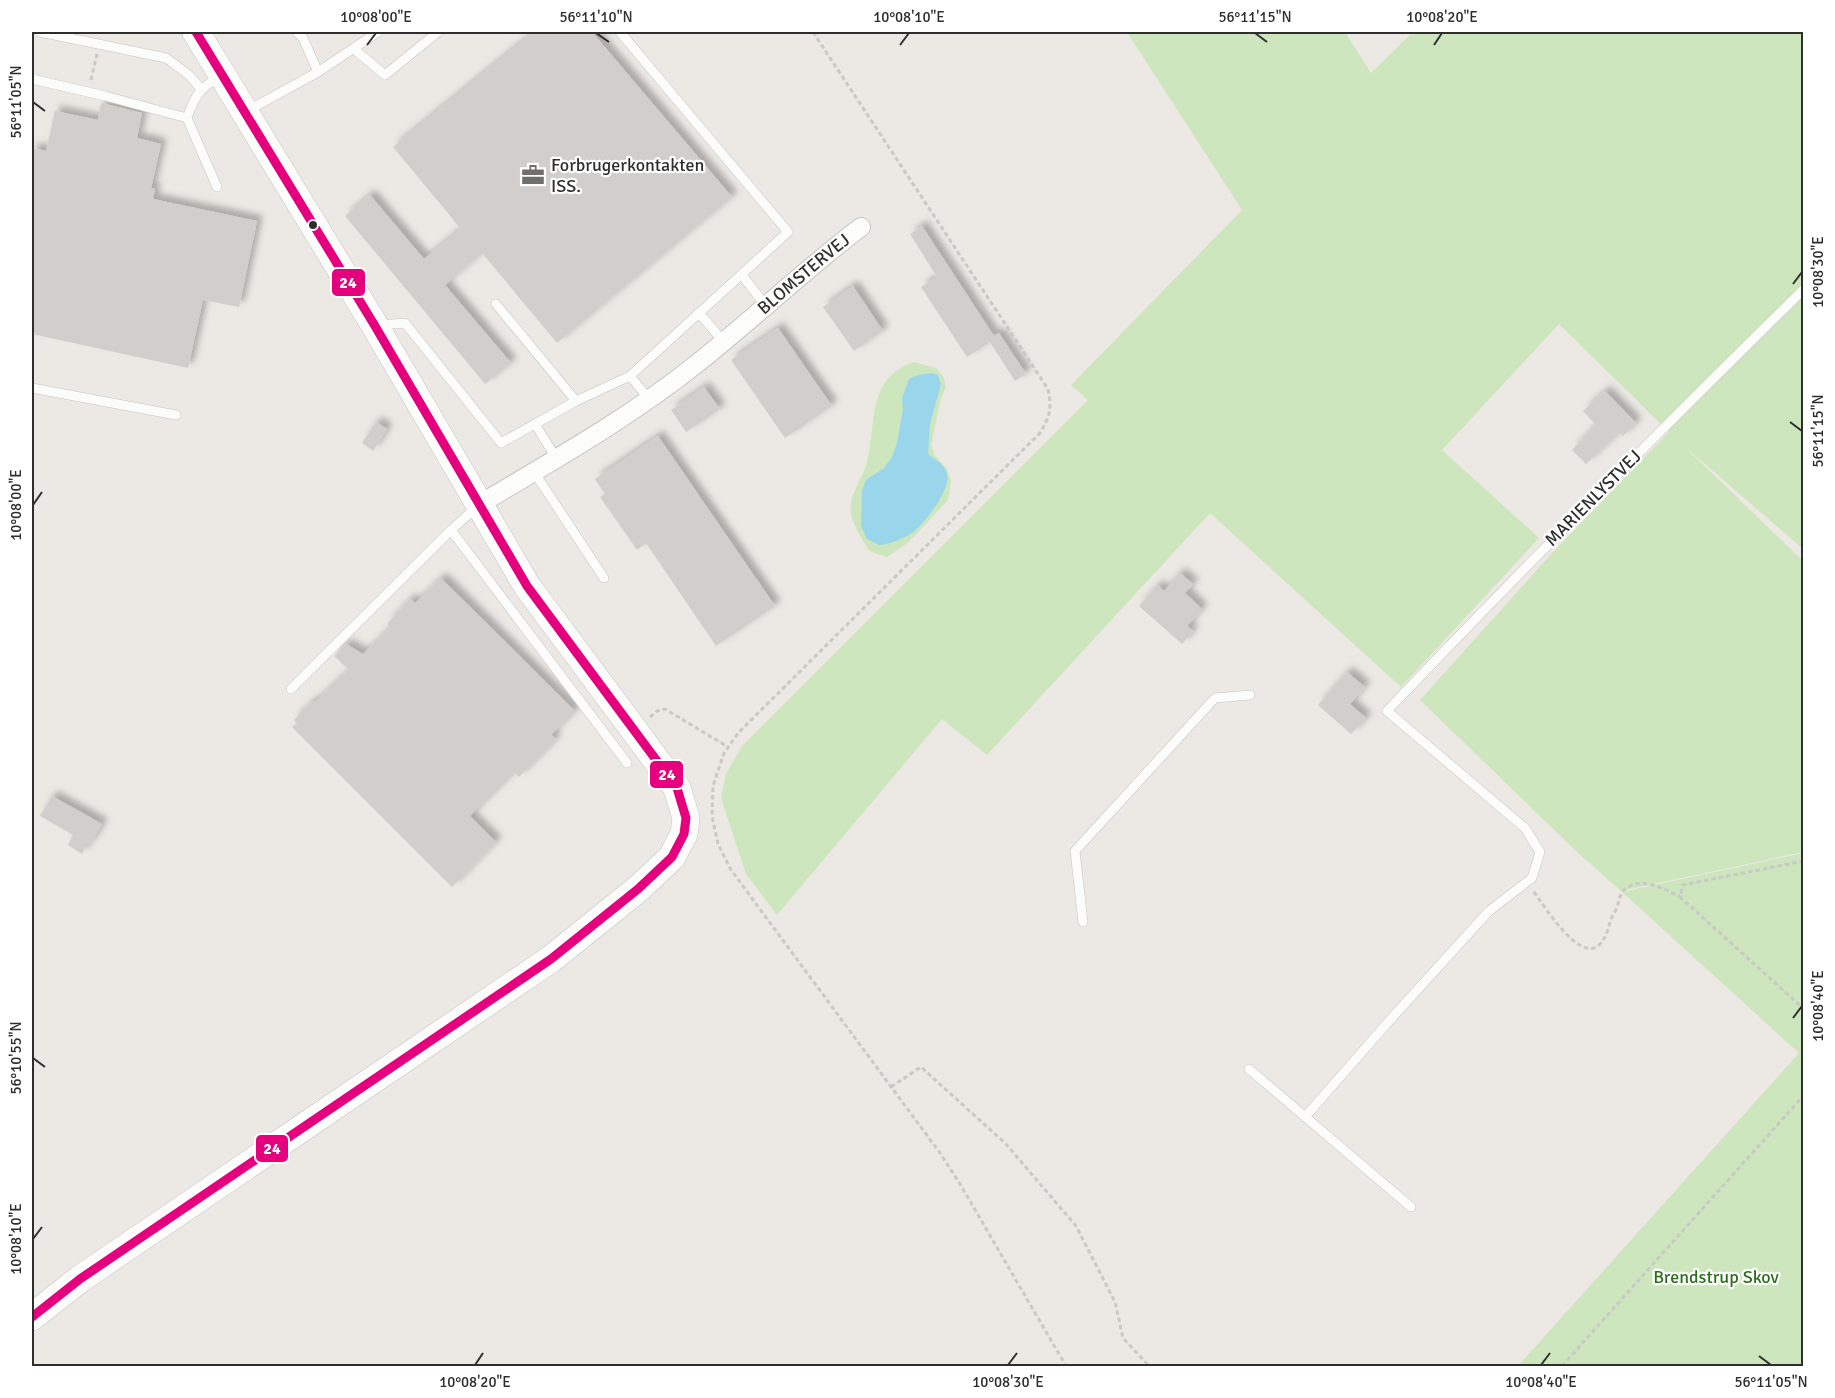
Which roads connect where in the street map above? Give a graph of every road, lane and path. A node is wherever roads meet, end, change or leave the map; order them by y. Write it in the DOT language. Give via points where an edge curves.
graph roads {
  1 [pos="40,32"];
  2 [pos="196,32"];
  3 [pos="297,32"];
  4 [pos="378,32"];
  5 [pos="438,32"];
  6 [pos="620,32"];
  7 [pos="813,32"];
  8 [pos="99,44"];
  9 [pos="354,49"];
  10 [pos="318,72"];
  11 [pos="32,80"];
  12 [pos="212,82"];
  13 [pos="88,92"];
  14 [pos="245,112"];
  15 [pos="188,118"];
  16 [pos="217,187"];
  17 [pos="861,227"];
  18 [pos="741,275"];
  19 [pos="1803,290"];
  20 [pos="496,304"];
  21 [pos="765,305"];
  22 [pos="699,313"];
  23 [pos="375,326"];
  24 [pos="723,341"];
  25 [pos="630,376"];
  26 [pos="32,388"];
  27 [pos="649,399"];
  28 [pos="576,401"];
  29 [pos="176,415"];
  30 [pos="535,424"];
  31 [pos="556,458"];
  32 [pos="534,472"];
  33 [pos="480,504"];
  34 [pos="451,530"];
  35 [pos="604,578"];
  36 [pos="291,689"];
  37 [pos="1250,695"];
  38 [pos="634,730"];
  39 [pos="728,747"];
  40 [pos="627,763"];
  41 [pos="1803,861"];
  42 [pos="1532,878"];
  43 [pos="1680,897"];
  44 [pos="1083,922"];
  45 [pos="1803,1009"];
  46 [pos="1249,1069"];
  47 [pos="891,1087"];
  48 [pos="1803,1095"];
  49 [pos="1305,1117"];
  50 [pos="1411,1207"];
  51 [pos="32,1317"];
  52 [pos="1066,1366"];
  53 [pos="1149,1366"];
  54 [pos="1562,1366"];
  1 -- 8 [label="lane"];
  2 -- 12 [label="street"];
  3 -- 10 [label="lane"];
  4 -- 9 [label="lane"];
  5 -- 9 [label="lane" via="385,75"];
  6 -- 18 [label="lane" via="788,232"];
  7 -- 39 [label="path" via="1048,389 1051,405 1040,433"];
  8 -- 12 [label="lane" via="166,58 189,75"];
  8 -- 13 [label="path"];
  9 -- 10 [label="lane"];
  10 -- 14 [label="lane"];
  11 -- 13 [label="lane"];
  12 -- 14 [label="street"];
  12 -- 15 [label="lane" via="194,99"];
  13 -- 15 [label="lane"];
  14 -- 23 [label="street"];
  15 -- 16 [label="lane"];
  17 -- 21 [label="street, BLOMSTERVEJ"];
  18 -- 21 [label="lane"];
  18 -- 22 [label="lane"];
  19 -- 42 [label="lane, MARIENLYSTVEJ" via="1600,491 1387,711 1525,828 1540,852"];
  20 -- 28 [label="lane"];
  21 -- 24 [label="street, BLOMSTERVEJ"];
  22 -- 24 [label="lane"];
  22 -- 25 [label="lane"];
  23 -- 30 [label="lane" via="405,323 501,443"];
  23 -- 33 [label="street"];
  24 -- 27 [label="street, BLOMSTERVEJ"];
  25 -- 27 [label="lane"];
  25 -- 28 [label="lane"];
  26 -- 29 [label="lane"];
  27 -- 31 [label="street, BLOMSTERVEJ"];
  28 -- 30 [label="lane"];
  30 -- 31 [label="lane"];
  31 -- 32 [label="street, BLOMSTERVEJ"];
  32 -- 33 [label="street, BLOMSTERVEJ"];
  32 -- 35 [label="lane"];
  33 -- 34 [label="lane"];
  33 -- 38 [label="street" via="527,586"];
  34 -- 36 [label="lane"];
  34 -- 40 [label="lane"];
  37 -- 44 [label="lane" via="1215,698 1075,851"];
  38 -- 39 [label="path" via="665,709"];
  38 -- 51 [label="street" via="677,788 686,818 684,834 672,857 551,959 99,1266"];
  39 -- 47 [label="path" via="713,786 712,816 718,844 731,870"];
  41 -- 43 [label="path" via="1683,885"];
  42 -- 43 [label="path" via="1533,891 1548,912 1575,943 1588,949 1601,944 1622,892 1630,885 1647,884"];
  42 -- 49 [label="lane" via="1489,911"];
  43 -- 45 [label="path"];
  46 -- 49 [label="lane"];
  47 -- 52 [label="path" via="960,1184"];
  47 -- 53 [label="path" via="921,1067 1006,1144 1076,1226 1115,1302 1123,1338"];
  48 -- 54 [label="path"];
  49 -- 50 [label="lane"];
}
